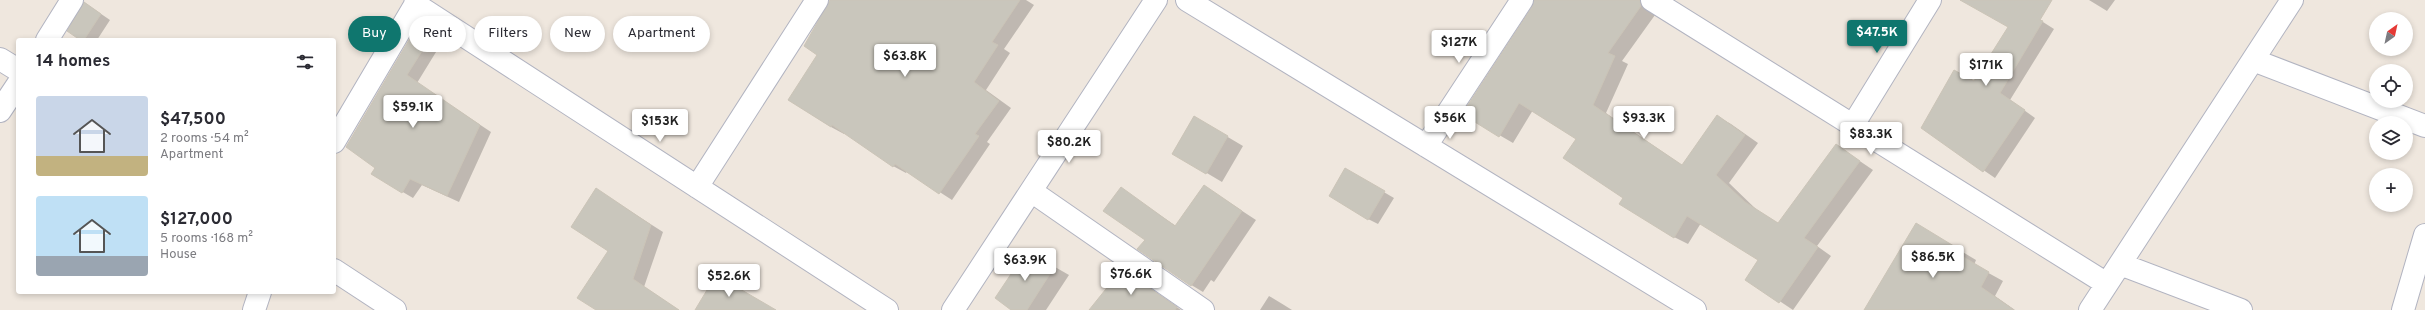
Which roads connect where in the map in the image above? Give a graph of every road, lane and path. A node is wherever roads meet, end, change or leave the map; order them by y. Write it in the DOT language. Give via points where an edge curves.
graph roads {
  1 [pos="72,0"];
  2 [pos="817,0"];
  3 [pos="1156,0"];
  4 [pos="1187,0"];
  5 [pos="1522,0"];
  6 [pos="1652,0"];
  7 [pos="1930,0"];
  8 [pos="2292,0"];
  9 [pos="417,2"];
  10 [pos="47,38"];
  11 [pos="0,58"];
  12 [pos="2253,60"];
  13 [pos="16,69"];
  14 [pos="16,87"];
  15 [pos="0,111"];
  16 [pos="1853,126"];
  17 [pos="2425,126"];
  18 [pos="336,139"];
  19 [pos="1426,146"];
  20 [pos="697,187"];
  21 [pos="1031,191"];
  22 [pos="2425,235"];
  23 [pos="2120,264"];
  24 [pos="336,271"];
  25 [pos="2107,284"];
  26 [pos="259,294"];
  27 [pos="254,310"];
  28 [pos="395,310"];
  29 [pos="887,310"];
  30 [pos="953,310"];
  31 [pos="1203,310"];
  32 [pos="1695,310"];
  33 [pos="2090,310"];
  34 [pos="2241,310"];
  35 [pos="2403,310"];
  1 -- 10 [label="street"];
  2 -- 20 [label="street"];
  3 -- 21 [label="street"];
  4 -- 19 [label="street"];
  5 -- 19 [label="street"];
  6 -- 16 [label="street"];
  7 -- 16 [label="street"];
  8 -- 12 [label="street"];
  9 -- 18 [label="street"];
  9 -- 20 [label="street"];
  11 -- 13 [label="street"];
  12 -- 17 [label="street"];
  12 -- 23 [label="street"];
  14 -- 15 [label="street"];
  16 -- 25 [label="street"];
  19 -- 32 [label="street"];
  20 -- 29 [label="street"];
  21 -- 30 [label="street"];
  21 -- 31 [label="street"];
  22 -- 35 [label="street"];
  23 -- 25 [label="street"];
  23 -- 34 [label="street"];
  24 -- 28 [label="street"];
  25 -- 33 [label="street"];
  26 -- 27 [label="street"];
}
